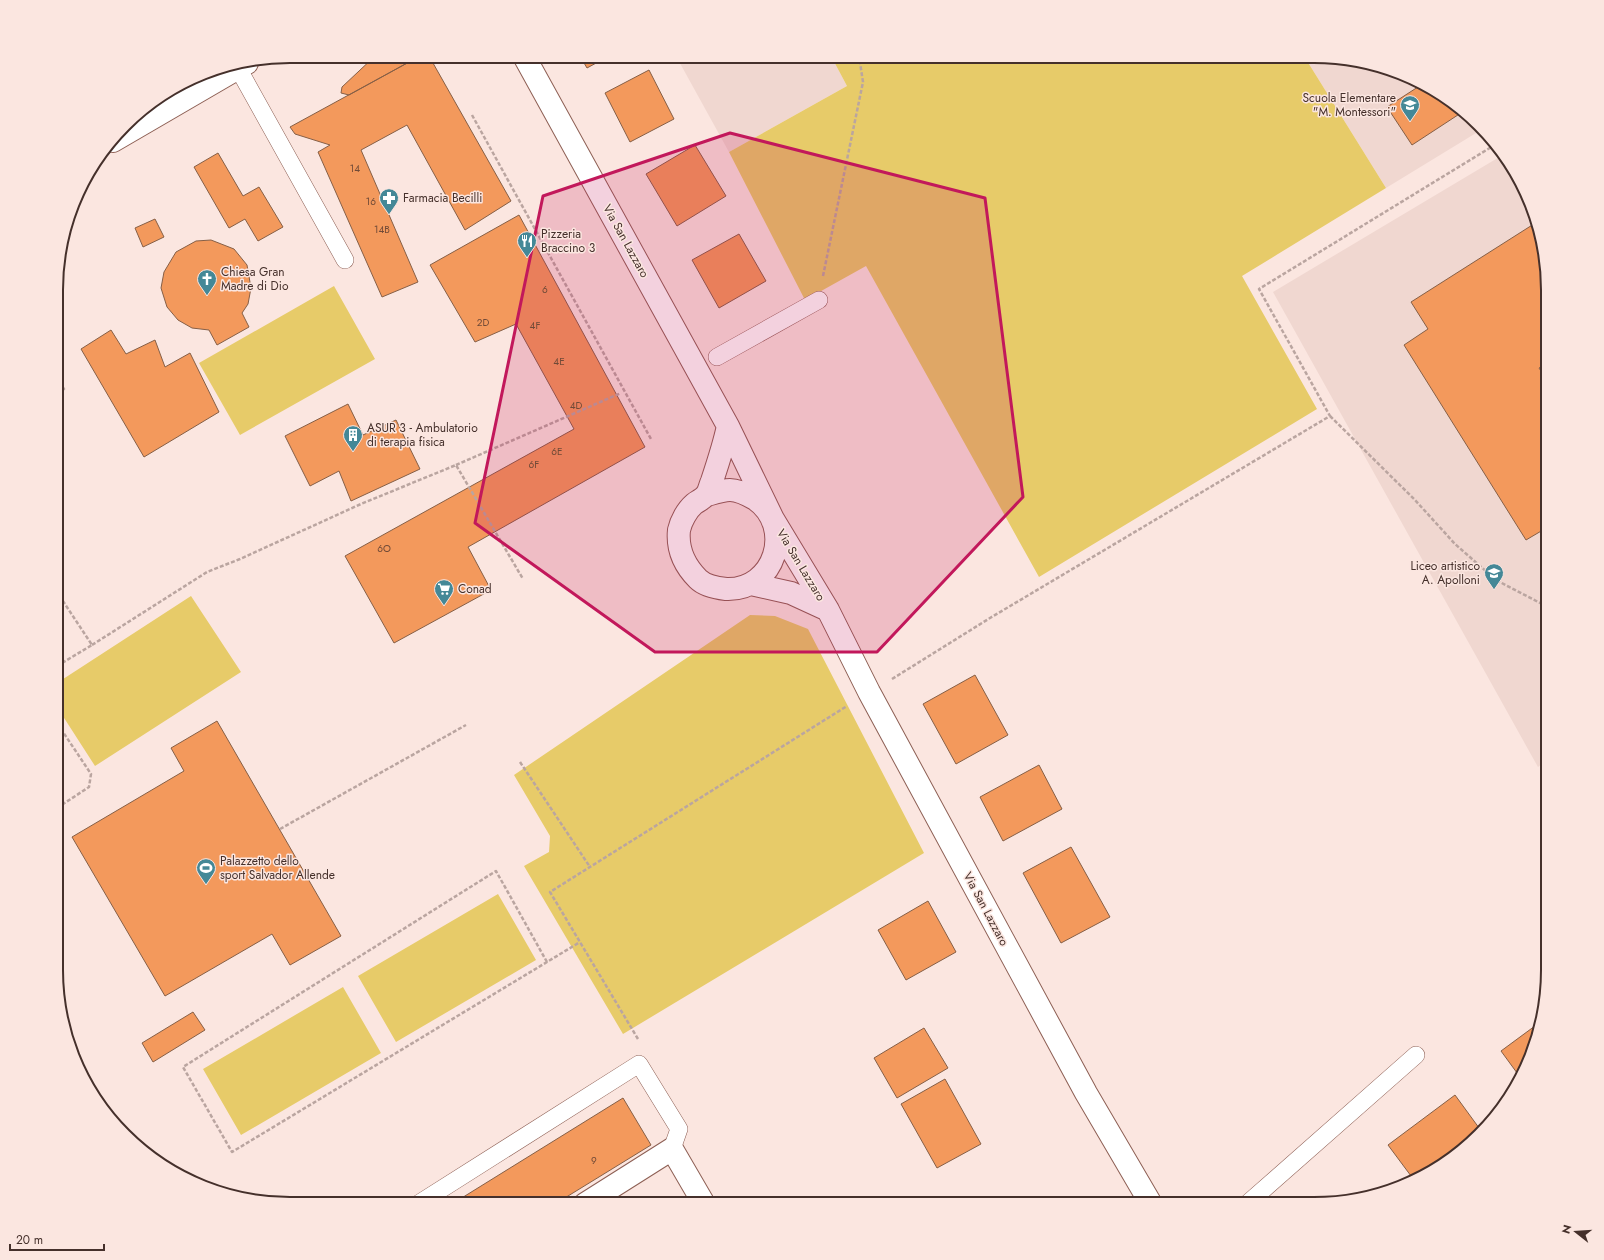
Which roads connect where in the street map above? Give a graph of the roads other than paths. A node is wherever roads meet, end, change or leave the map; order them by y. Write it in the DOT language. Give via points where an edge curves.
graph roads {
  1 [pos="528,63"];
  2 [pos="244,68"];
  3 [pos="237,69"];
  4 [pos="128,130"];
  5 [pos="345,260"];
  6 [pos="818,300"];
  7 [pos="717,356"];
  8 [pos="728,426"];
  9 [pos="706,495"];
  10 [pos="773,519"];
  11 [pos="751,584"];
  12 [pos="828,610"];
  13 [pos="1416,1055"];
  14 [pos="672,1149"];
  15 [pos="429,1197"];
  16 [pos="596,1197"];
  17 [pos="700,1197"];
  18 [pos="1146,1197"];
  19 [pos="1255,1197"];
  1 -- 8 [label="street, Via San Lazzaro"];
  2 -- 5 [label="lane"];
  3 -- 4 [label="street"];
  6 -- 7 [label="lane"];
  8 -- 9 [label="street"];
  8 -- 10 [label="street, Via San Lazzaro"];
  9 -- 10 [label="street, Via San Lazzaro" via="731,490 748,494 764,505"];
  9 -- 11 [label="street, Via San Lazzaro" via="692,505 679,530 679,547 688,569 700,581 718,588 735,589"];
  10 -- 11 [label="street, Via San Lazzaro" via="777,541 774,558 764,574"];
  10 -- 12 [label="street, Via San Lazzaro"];
  11 -- 12 [label="street, Via San Lazzaro" via="791,593"];
  12 -- 18 [label="street, Via San Lazzaro" via="869,692 1086,1093"];
  13 -- 19 [label="lane"];
  14 -- 15 [label="lane" via="679,1130 639,1064"];
  14 -- 16 [label="street"];
  14 -- 17 [label="street"];
}
